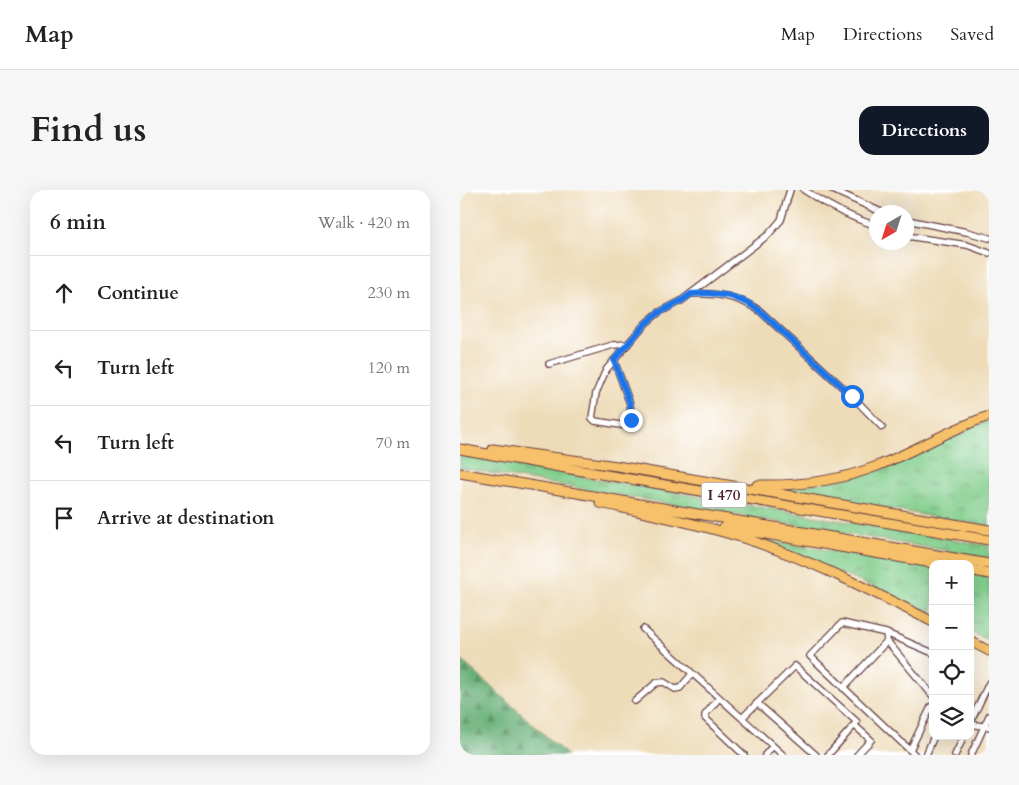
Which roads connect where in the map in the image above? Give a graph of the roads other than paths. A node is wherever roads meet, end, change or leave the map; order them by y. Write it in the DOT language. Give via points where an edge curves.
graph roads {
  1 [pos="790,190"];
  2 [pos="804,190"];
  3 [pos="833,190"];
  4 [pos="869,206"];
  5 [pos="914,222"];
  6 [pos="869,224"];
  7 [pos="914,237"];
  8 [pos="989,238"];
  9 [pos="989,253"];
  10 [pos="691,294"];
  11 [pos="628,344"];
  12 [pos="614,360"];
  13 [pos="549,364"];
  14 [pos="989,416"];
  15 [pos="882,427"];
  16 [pos="460,447"];
  17 [pos="460,473"];
  18 [pos="500,480"];
  19 [pos="727,484"];
  20 [pos="662,517"];
  21 [pos="989,530"];
  22 [pos="989,540"];
  23 [pos="929,562"];
  24 [pos="989,564"];
  25 [pos="974,571"];
  26 [pos="989,574"];
  27 [pos="929,620"];
  28 [pos="643,630"];
  29 [pos="886,633"];
  30 [pos="887,641"];
  31 [pos="974,643"];
  32 [pos="989,651"];
  33 [pos="929,652"];
  34 [pos="692,674"];
  35 [pos="989,683"];
  36 [pos="843,688"];
  37 [pos="931,695"];
  38 [pos="719,698"];
  39 [pos="635,701"];
  40 [pos="757,703"];
  41 [pos="929,713"];
  42 [pos="974,715"];
  43 [pos="989,716"];
  44 [pos="742,718"];
  45 [pos="974,724"];
  46 [pos="854,725"];
  47 [pos="987,726"];
  48 [pos="932,740"];
  49 [pos="962,740"];
  50 [pos="773,746"];
  51 [pos="910,750"];
  52 [pos="744,755"];
  53 [pos="765,755"];
  54 [pos="783,755"];
  55 [pos="816,755"];
  56 [pos="828,755"];
  57 [pos="857,755"];
  58 [pos="915,755"];
  59 [pos="926,755"];
  60 [pos="955,755"];
  61 [pos="970,755"];
  1 -- 10 [label="street" via="781,220 768,235"];
  2 -- 6 [label="street"];
  3 -- 4 [label="street"];
  5 -- 8 [label="street"];
  7 -- 9 [label="street"];
  10 -- 11 [label="street" via="658,313"];
  10 -- 15 [label="street" via="730,296 760,311"];
  11 -- 12 [label="street"];
  11 -- 13 [label="street" via="613,345"];
  12 -- 12 [label="street" via="630,404 631,420 627,426 592,418 596,393"];
  14 -- 19 [label="highway" via="854,474 792,484"];
  16 -- 19 [label="highway" via="617,466"];
  16 -- 22 [label="highway, I 470"];
  17 -- 18 [label="highway, I 470"];
  18 -- 20 [label="highway"];
  18 -- 24 [label="highway, I 470"];
  19 -- 21 [label="highway"];
  20 -- 23 [label="highway"];
  20 -- 27 [label="highway" via="736,536 789,555"];
  25 -- 26 [label="highway"];
  28 -- 34 [label="street"];
  29 -- 30 [label="street"];
  29 -- 33 [label="street"];
  29 -- 36 [label="street" via="842,623 810,656"];
  30 -- 36 [label="street"];
  30 -- 37 [label="street"];
  31 -- 32 [label="highway"];
  34 -- 38 [label="street"];
  34 -- 39 [label="street" via="680,688 675,689 664,682 656,683"];
  35 -- 42 [label="street"];
  36 -- 51 [label="street"];
  38 -- 44 [label="street"];
  38 -- 52 [label="street" via="705,718"];
  40 -- 44 [label="street"];
  40 -- 46 [label="street" via="795,666 856,722"];
  40 -- 55 [label="street"];
  41 -- 51 [label="street"];
  43 -- 47 [label="street"];
  44 -- 50 [label="street"];
  45 -- 47 [label="street"];
  46 -- 56 [label="street"];
  46 -- 57 [label="street" via="871,740"];
  47 -- 61 [label="street"];
  48 -- 59 [label="street"];
  49 -- 60 [label="street"];
  50 -- 53 [label="street"];
  50 -- 54 [label="street"];
  51 -- 58 [label="street"];
}
